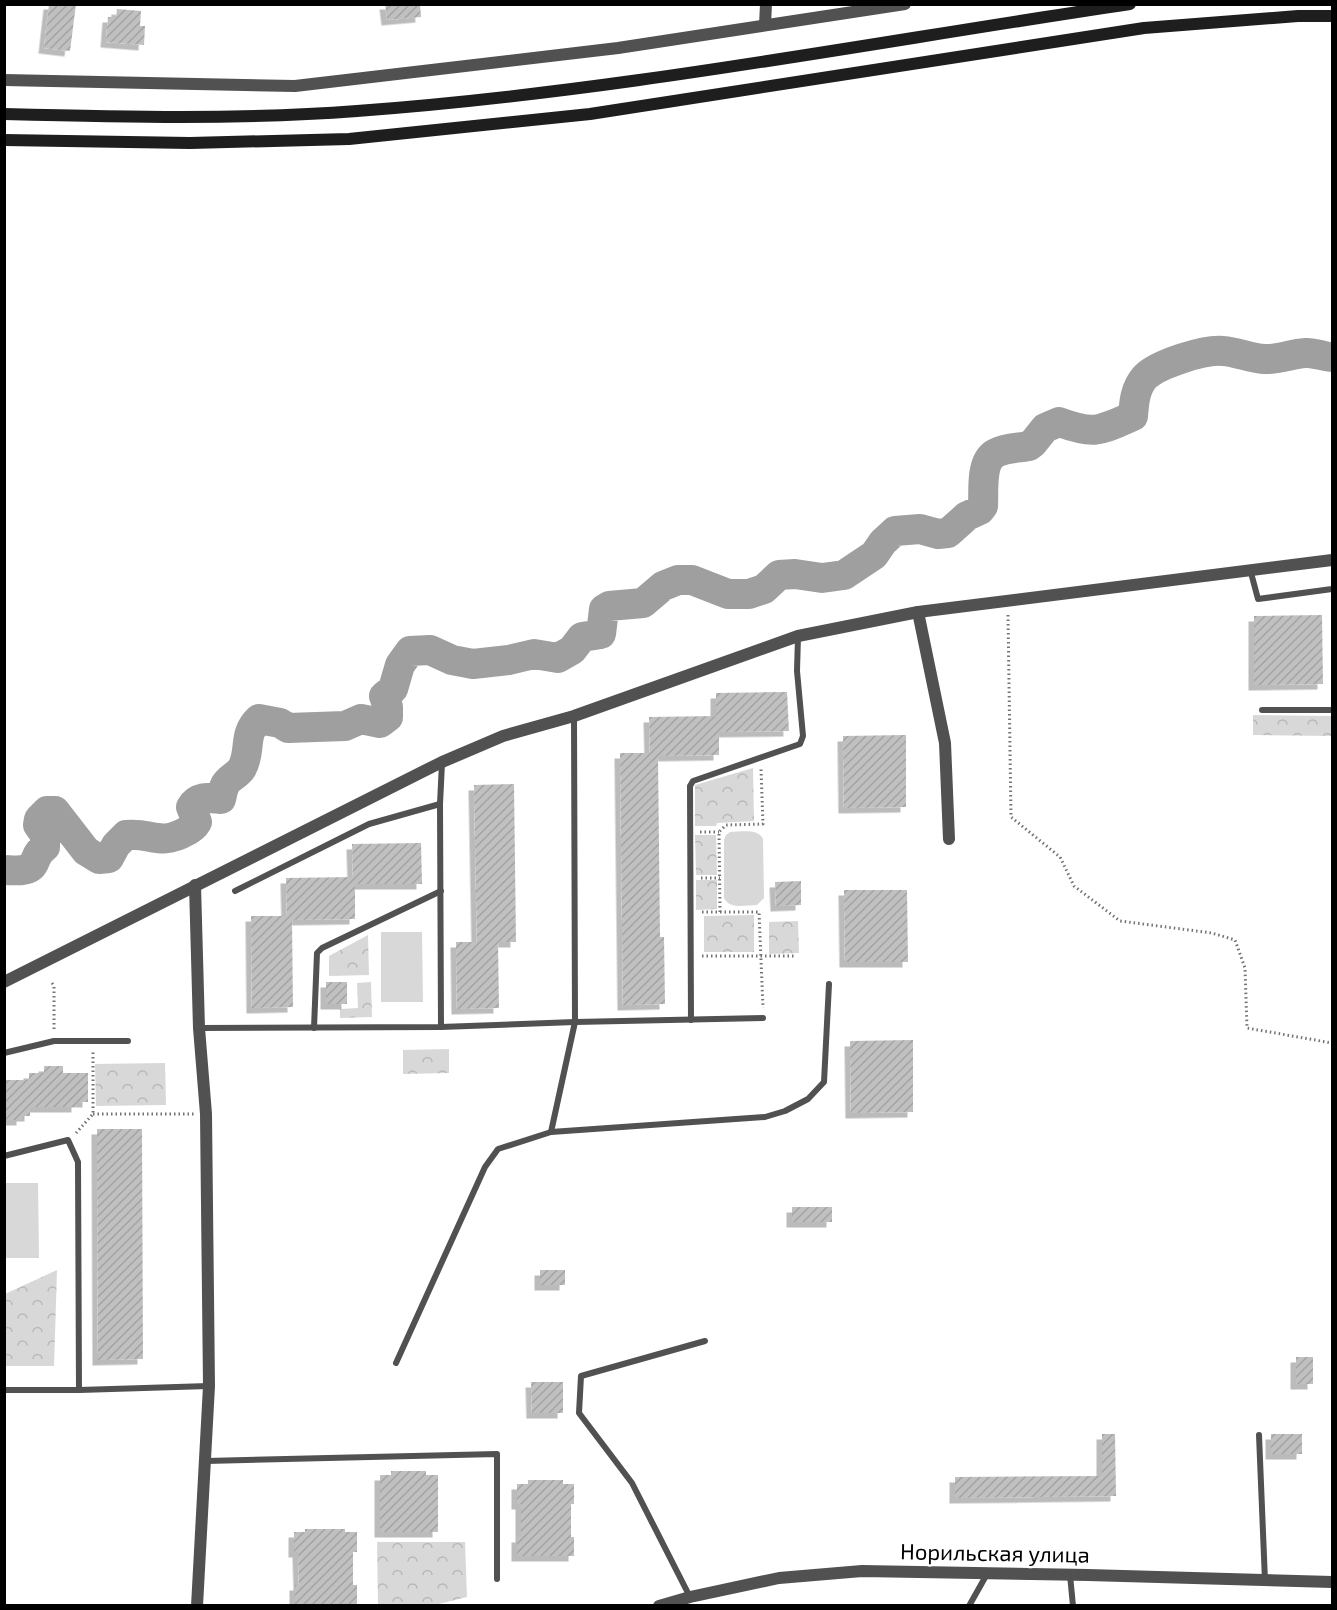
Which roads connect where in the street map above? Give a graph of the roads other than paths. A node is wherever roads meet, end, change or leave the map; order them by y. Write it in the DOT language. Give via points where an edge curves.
graph roads {
  1 [pos="766,4"];
  2 [pos="905,4"];
  3 [pos="1130,4"];
  4 [pos="1332,16"];
  5 [pos="765,25"];
  6 [pos="4,80"];
  7 [pos="4,114"];
  8 [pos="4,140"];
  9 [pos="1332,560"];
  10 [pos="1250,569"];
  11 [pos="1332,589"];
  12 [pos="918,612"];
  13 [pos="798,636"];
  14 [pos="1262,710"];
  15 [pos="1332,710"];
  16 [pos="574,716"];
  17 [pos="442,762"];
  18 [pos="440,804"];
  19 [pos="950,839"];
  20 [pos="195,885"];
  21 [pos="235,891"];
  22 [pos="441,891"];
  23 [pos="4,982"];
  24 [pos="829,984"];
  25 [pos="763,1018"];
  26 [pos="691,1020"];
  27 [pos="575,1022"];
  28 [pos="441,1027"];
  29 [pos="199,1028"];
  30 [pos="314,1028"];
  31 [pos="128,1041"];
  32 [pos="4,1053"];
  33 [pos="551,1132"];
  34 [pos="4,1156"];
  35 [pos="705,1341"];
  36 [pos="396,1363"];
  37 [pos="209,1386"];
  38 [pos="4,1390"];
  39 [pos="79,1390"];
  40 [pos="1259,1434"];
  41 [pos="206,1461"];
  42 [pos="987,1574"];
  43 [pos="1070,1575"];
  44 [pos="497,1580"];
  45 [pos="1265,1581"];
  46 [pos="1332,1582"];
  47 [pos="690,1597"];
  48 [pos="197,1605"];
  49 [pos="659,1605"];
  50 [pos="969,1605"];
  51 [pos="1073,1605"];
  1 -- 5 [label="street"];
  2 -- 5 [label="street"];
  3 -- 7 [label="main road" via="588,88 357,111 177,118"];
  4 -- 8 [label="main road" via="1144,28 590,114 349,139 190,143"];
  5 -- 6 [label="street" via="618,48 295,86"];
  9 -- 10 [label="street"];
  10 -- 11 [label="lane" via="1258,599"];
  10 -- 12 [label="street"];
  12 -- 13 [label="street"];
  12 -- 19 [label="street" via="945,743"];
  13 -- 16 [label="street"];
  13 -- 26 [label="lane" via="803,736 800,744 693,781 690,786"];
  14 -- 15 [label="lane"];
  16 -- 17 [label="street" via="503,736"];
  16 -- 27 [label="lane"];
  17 -- 18 [label="lane"];
  17 -- 20 [label="street"];
  18 -- 21 [label="lane" via="369,824"];
  18 -- 22 [label="lane"];
  20 -- 23 [label="street"];
  20 -- 29 [label="street"];
  22 -- 28 [label="lane"];
  22 -- 30 [label="lane" via="317,953"];
  24 -- 33 [label="lane" via="824,1082 808,1099 785,1112 765,1117"];
  25 -- 26 [label="lane"];
  26 -- 27 [label="lane"];
  27 -- 28 [label="lane"];
  27 -- 33 [label="lane"];
  28 -- 30 [label="lane"];
  29 -- 30 [label="lane"];
  29 -- 37 [label="street" via="206,1114"];
  31 -- 32 [label="lane" via="54,1041"];
  33 -- 36 [label="lane" via="498,1149 486,1167"];
  34 -- 39 [label="lane" via="68,1140 78,1162"];
  35 -- 47 [label="lane" via="580,1376 579,1413 632,1484"];
  37 -- 39 [label="lane"];
  37 -- 41 [label="street"];
  38 -- 39 [label="lane"];
  40 -- 45 [label="lane"];
  41 -- 44 [label="lane" via="497,1454"];
  41 -- 48 [label="street"];
  42 -- 43 [label="street, Норильская улица"];
  42 -- 47 [label="street, Норильская улица" via="862,1571 779,1578"];
  42 -- 50 [label="lane"];
  43 -- 45 [label="street, Норильская улица"];
  43 -- 51 [label="lane"];
  45 -- 46 [label="street, Норильская улица"];
  47 -- 49 [label="street, Норильская улица"];
}
